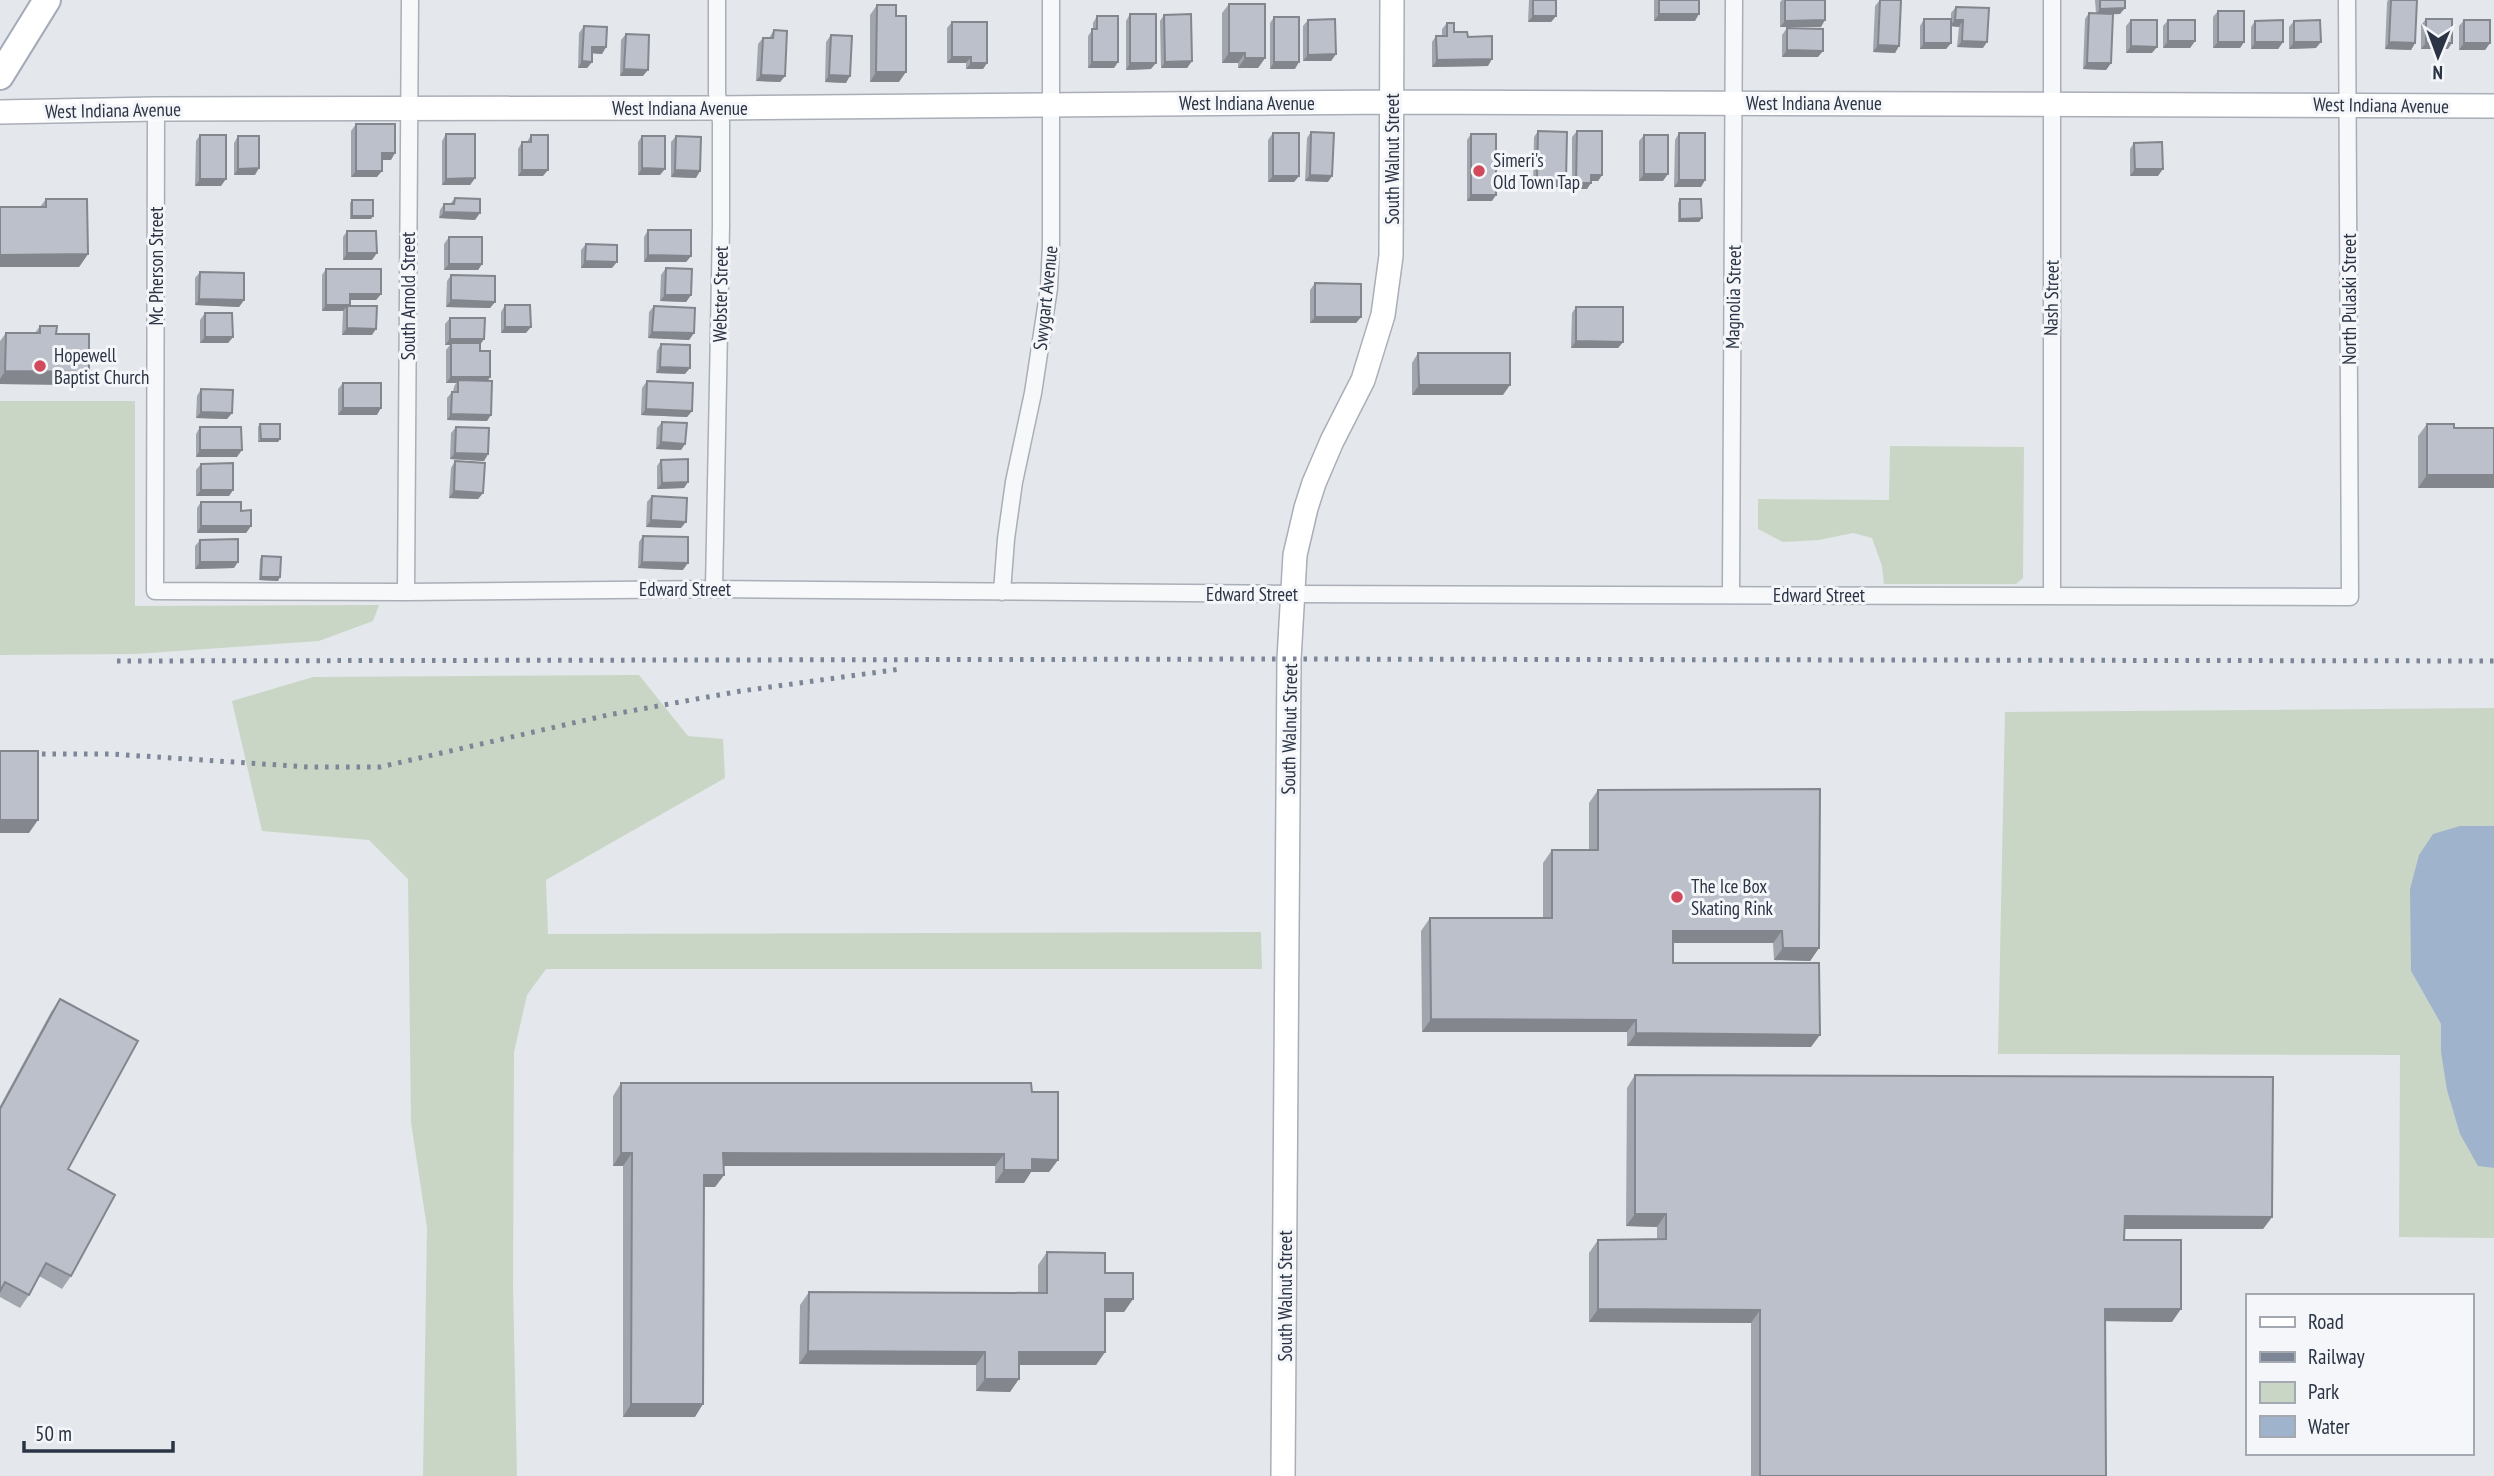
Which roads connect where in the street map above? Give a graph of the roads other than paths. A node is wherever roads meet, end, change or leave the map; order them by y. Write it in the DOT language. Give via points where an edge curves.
graph roads {
  1 [pos="47,0"];
  2 [pos="410,0"];
  3 [pos="718,0"];
  4 [pos="1051,0"];
  5 [pos="1392,0"];
  6 [pos="1734,0"];
  7 [pos="2052,0"];
  8 [pos="2347,0"];
  9 [pos="0,76"];
  10 [pos="1392,102"];
  11 [pos="1733,103"];
  12 [pos="1049,104"];
  13 [pos="2052,104"];
  14 [pos="2347,104"];
  15 [pos="2494,106"];
  16 [pos="719,108"];
  17 [pos="156,109"];
  18 [pos="408,109"];
  19 [pos="0,112"];
  20 [pos="715,589"];
  21 [pos="155,591"];
  22 [pos="406,592"];
  23 [pos="1002,592"];
  24 [pos="1293,594"];
  25 [pos="1731,594"];
  26 [pos="2052,596"];
  27 [pos="2350,597"];
  28 [pos="1283,1476"];
  1 -- 9 [label="main road"];
  2 -- 18 [label="street, South Arnold Street"];
  3 -- 16 [label="street, Webster Street"];
  4 -- 12 [label="street, Swygart Avenue"];
  5 -- 10 [label="street, South Walnut Street"];
  6 -- 11 [label="street, Magnolia Street"];
  7 -- 13 [label="street, Nash Street"];
  8 -- 14 [label="street, North Pulaski Street"];
  10 -- 11 [label="street, West Indiana Avenue"];
  10 -- 12 [label="street, West Indiana Avenue"];
  10 -- 24 [label="street, South Walnut Street" via="1391,256 1383,315 1363,380 1314,483 1295,555"];
  11 -- 13 [label="street, West Indiana Avenue"];
  11 -- 25 [label="street, Magnolia Street"];
  12 -- 16 [label="street, West Indiana Avenue"];
  12 -- 23 [label="street, Swygart Avenue" via="1049,288 1014,482"];
  13 -- 14 [label="street, West Indiana Avenue"];
  13 -- 26 [label="street, Nash Street"];
  14 -- 15 [label="street, West Indiana Avenue"];
  14 -- 27 [label="street, North Pulaski Street"];
  16 -- 18 [label="street, West Indiana Avenue"];
  16 -- 20 [label="street, Webster Street"];
  17 -- 18 [label="street, West Indiana Avenue"];
  17 -- 19 [label="street, West Indiana Avenue"];
  17 -- 21 [label="street, Mc Pherson Street"];
  18 -- 22 [label="street, South Arnold Street"];
  20 -- 22 [label="street, Edward Street"];
  20 -- 23 [label="street, Edward Street"];
  21 -- 22 [label="street, Edward Street"];
  23 -- 24 [label="street, Edward Street"];
  24 -- 25 [label="street, Edward Street"];
  24 -- 28 [label="street, South Walnut Street"];
  25 -- 26 [label="street, Edward Street"];
  26 -- 27 [label="street, Edward Street"];
}
